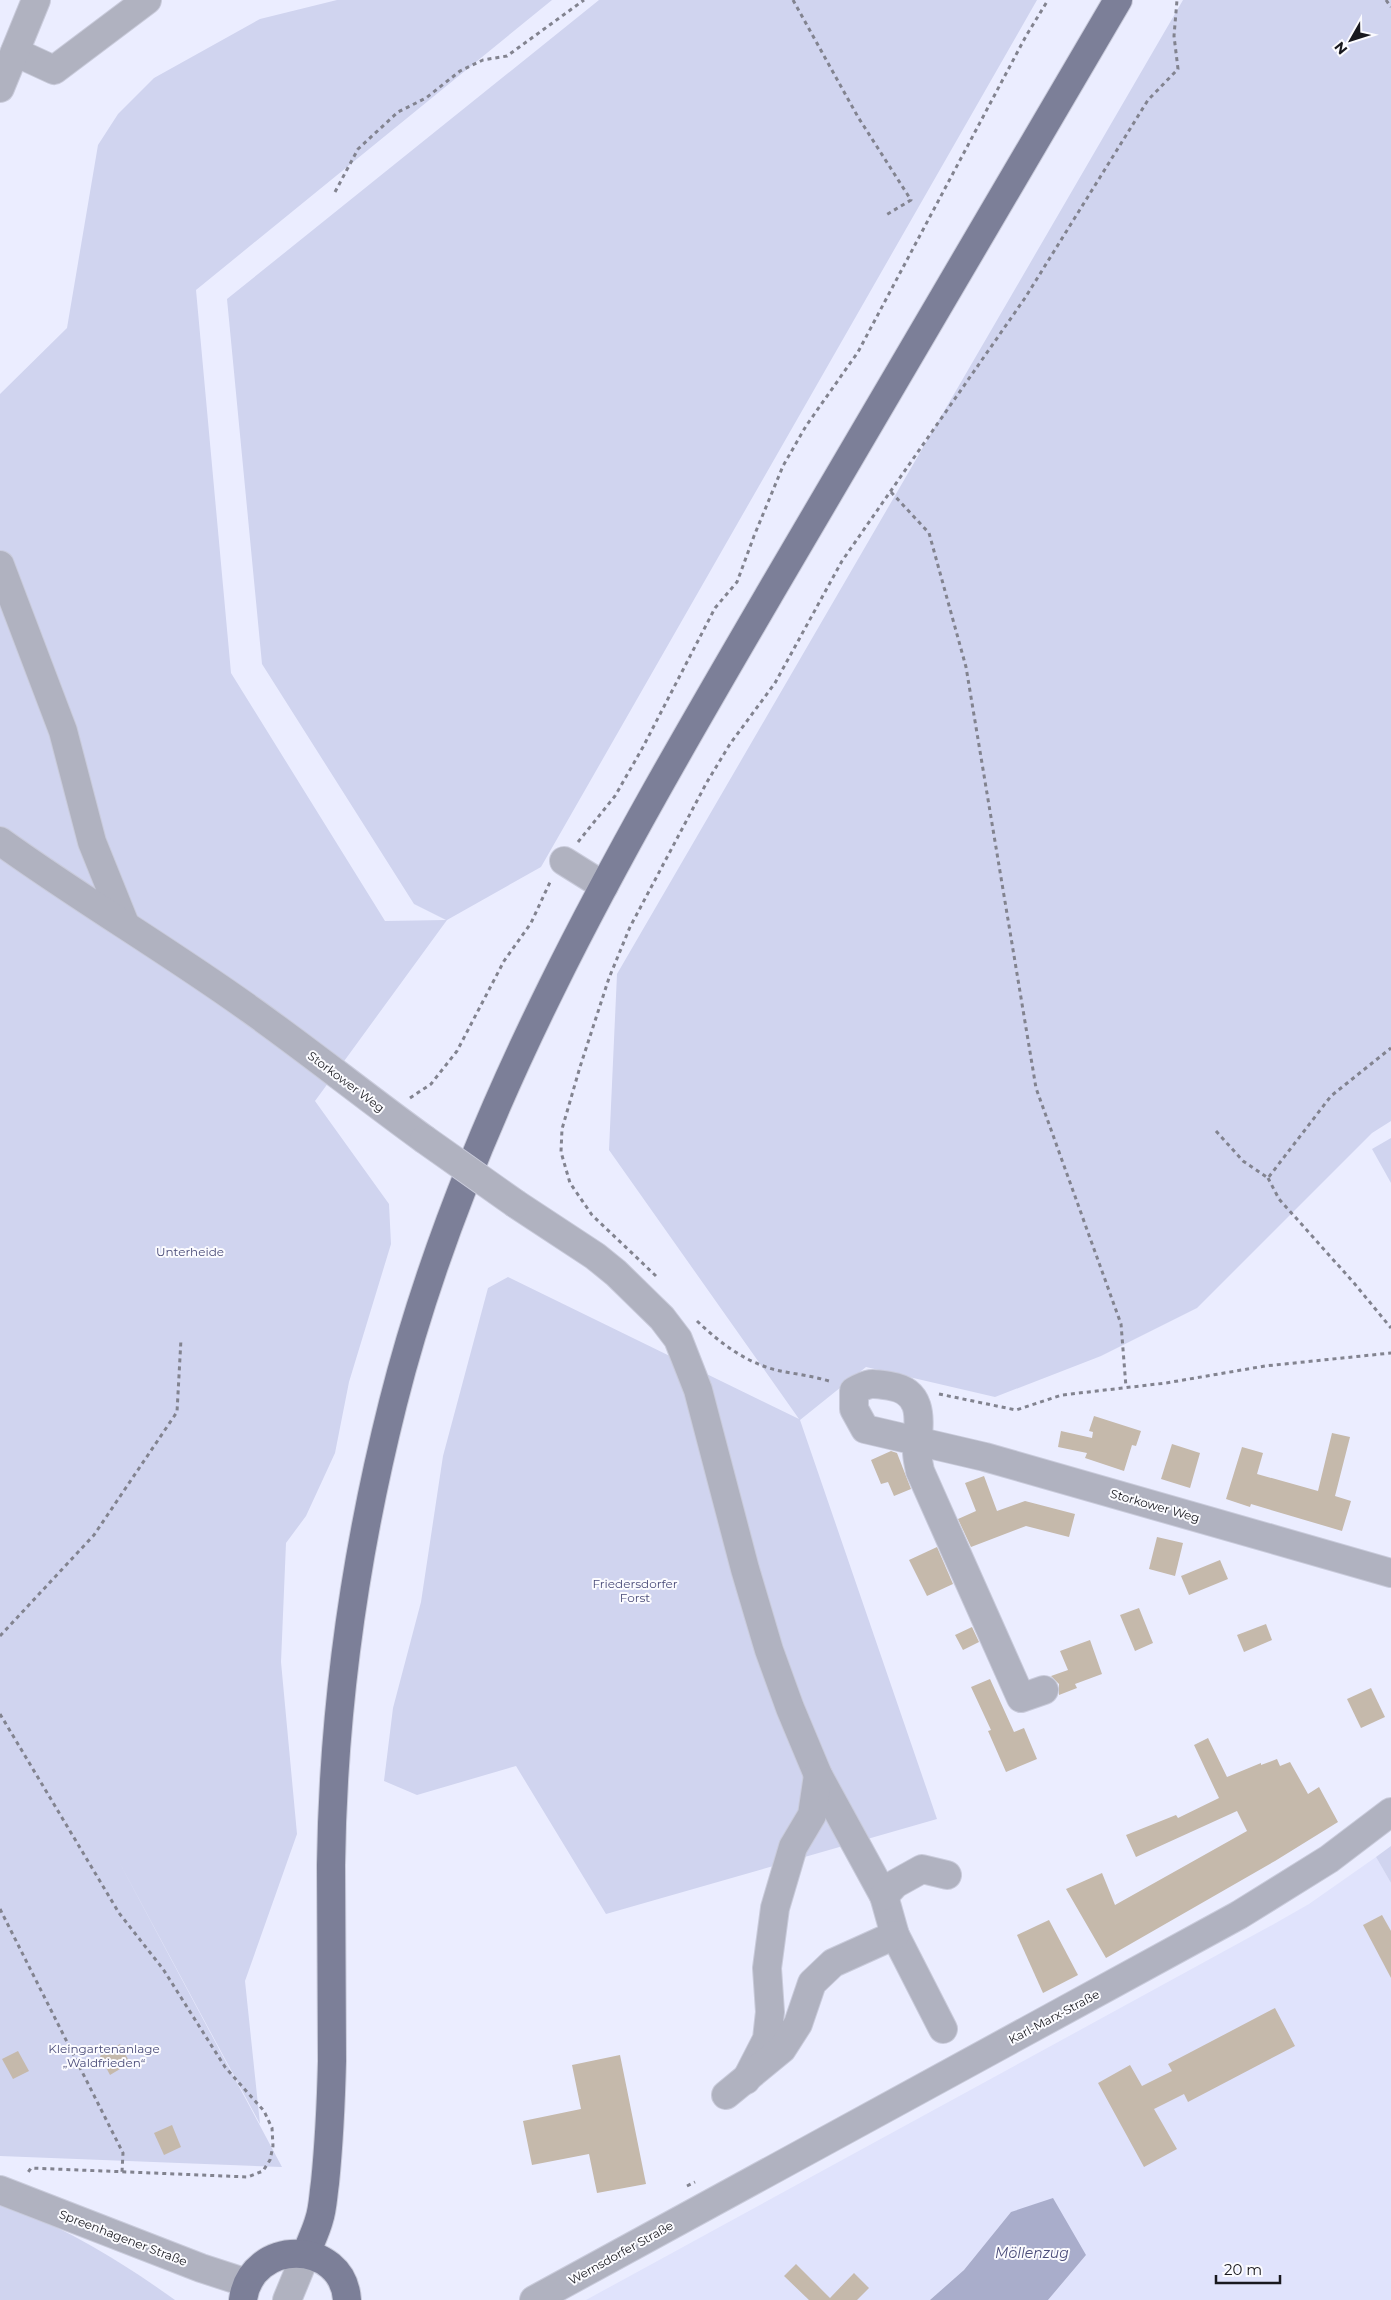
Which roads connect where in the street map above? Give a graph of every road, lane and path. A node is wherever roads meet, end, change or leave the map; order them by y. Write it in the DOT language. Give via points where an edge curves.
graph roads {
  1 [pos="36,0"];
  2 [pos="147,0"];
  3 [pos="584,0"];
  4 [pos="793,0"];
  5 [pos="1048,0"];
  6 [pos="1118,0"];
  7 [pos="1177,0"];
  8 [pos="1386,0"];
  9 [pos="1391,7"];
  10 [pos="15,52"];
  11 [pos="0,88"];
  12 [pos="335,192"];
  13 [pos="886,215"];
  14 [pos="891,492"];
  15 [pos="0,564"];
  16 [pos="0,841"];
  17 [pos="564,861"];
  18 [pos="604,886"];
  19 [pos="125,924"];
  20 [pos="1391,1048"];
  21 [pos="388,1113"];
  22 [pos="1216,1130"];
  23 [pos="1268,1178"];
  24 [pos="658,1277"];
  25 [pos="693,1317"];
  26 [pos="1391,1328"];
  27 [pos="181,1339"];
  28 [pos="1391,1353"];
  29 [pos="830,1381"];
  30 [pos="1126,1386"];
  31 [pos="913,1398"];
  32 [pos="918,1441"];
  33 [pos="1391,1573"];
  34 [pos="0,1636"];
  35 [pos="1044,1690"];
  36 [pos="0,1714"];
  37 [pos="818,1775"];
  38 [pos="1391,1812"];
  39 [pos="947,1875"];
  40 [pos="884,1896"];
  41 [pos="0,1910"];
  42 [pos="895,1935"];
  43 [pos="944,2029"];
  44 [pos="122,2172"];
  45 [pos="6,2192"];
  46 [pos="708,2205"];
  47 [pos="306,2254"];
  48 [pos="245,2292"];
  49 [pos="287,2300"];
  50 [pos="347,2300"];
  51 [pos="534,2300"];
  1 -- 10 [label="street"];
  2 -- 10 [label="street" via="54,70"];
  3 -- 12 [label="path" via="507,56 483,60 460,71 426,98 398,112 358,150"];
  4 -- 13 [label="path" via="858,117 911,200"];
  5 -- 17 [label="path" via="858,352 782,466 737,582 715,608 615,796"];
  6 -- 18 [label="main road" via="727,667"];
  7 -- 14 [label="path" via="1174,36 1178,69 1148,100 1025,298"];
  8 -- 9 [label="path"];
  10 -- 11 [label="street"];
  14 -- 24 [label="path" via="842,560 775,684 730,744 707,782 630,927 609,978 562,1128 561,1152 570,1183 592,1215"];
  14 -- 30 [label="path" via="929,533 966,667 1036,1088 1121,1324"];
  15 -- 19 [label="street" via="63,731 92,842"];
  16 -- 19 [label="street, Storkower Weg"];
  17 -- 18 [label="street"];
  17 -- 21 [label="path" via="547,886 531,923 504,961 457,1051 431,1084"];
  18 -- 47 [label="main road" via="520,1054 461,1195 418,1316 378,1467 358,1573 338,1715 331,1864 331,2101 321,2214"];
  19 -- 21 [label="street, Storkower Weg" via="252,1010"];
  20 -- 23 [label="path" via="1331,1096"];
  21 -- 37 [label="street, Storkower Weg, bridge" via="595,1256 662,1318 678,1339 698,1390 769,1650"];
  22 -- 23 [label="path" via="1243,1161"];
  23 -- 26 [label="path" via="1279,1199"];
  25 -- 29 [label="path" via="730,1350 751,1361"];
  27 -- 34 [label="path" via="177,1412 94,1534"];
  28 -- 30 [label="path" via="1266,1366 1166,1383"];
  30 -- 31 [label="path" via="1062,1395 1016,1410 931,1393"];
  31 -- 32 [label="street" via="920,1414"];
  31 -- 32 [label="street, Storkower Weg" via="898,1387 870,1382 854,1391 854,1410 865,1429"];
  32 -- 33 [label="street, Storkower Weg" via="985,1457"];
  32 -- 35 [label="street" via="920,1471 1021,1698"];
  36 -- 44 [label="path" via="119,1913 163,1969 224,2067 264,2111 272,2128 270,2160 263,2171 248,2177"];
  37 -- 40 [label="street, Storkower Weg"];
  37 -- 42 [label="street" via="812,1814 793,1848 774,1908 767,1968 770,2012 767,2039 736,2087 782,2049 798,2024 812,1983 833,1963"];
  38 -- 46 [label="street, Karl-Marx-Straße" via="1329,1859 1239,1915"];
  39 -- 40 [label="street" via="922,1869 895,1884"];
  40 -- 42 [label="street, Storkower Weg"];
  41 -- 44 [label="path" via="123,2153"];
  42 -- 43 [label="street, Storkower Weg"];
  44 -- 45 [label="path" via="31,2168"];
  45 -- 48 [label="street, Spreenhagener Straße" via="201,2268"];
  46 -- 51 [label="street, Wernsdorfer Straße"];
  47 -- 48 [label="main road" via="271,2258 254,2273"];
  47 -- 49 [label="street"];
  47 -- 50 [label="main road" via="332,2268 341,2280"];
}
